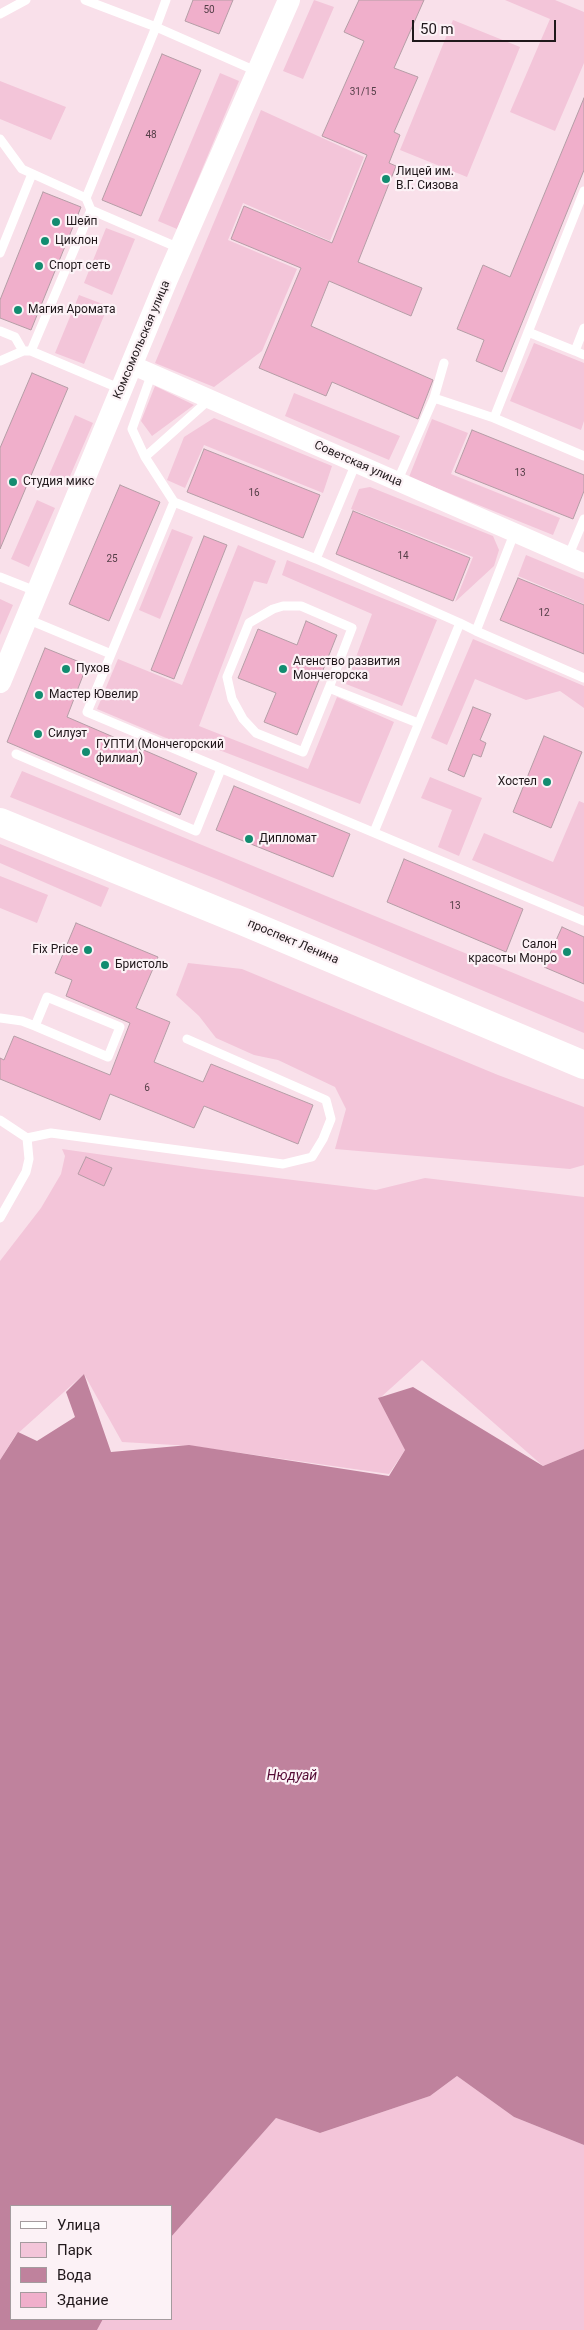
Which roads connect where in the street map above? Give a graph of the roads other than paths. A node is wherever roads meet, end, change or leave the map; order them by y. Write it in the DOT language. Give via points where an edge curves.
graph roads {
  1 [pos="26,0"];
  2 [pos="85,0"];
  3 [pos="166,0"];
  4 [pos="289,0"];
  5 [pos="0,14"];
  6 [pos="156,27"];
  7 [pos="257,72"];
  8 [pos="0,139"];
  9 [pos="32,174"];
  10 [pos="584,192"];
  11 [pos="86,198"];
  12 [pos="91,210"];
  13 [pos="181,249"];
  14 [pos="0,253"];
  15 [pos="584,328"];
  16 [pos="0,331"];
  17 [pos="528,332"];
  18 [pos="27,351"];
  19 [pos="575,351"];
  20 [pos="584,355"];
  21 [pos="0,361"];
  22 [pos="444,363"];
  23 [pos="142,368"];
  24 [pos="121,389"];
  25 [pos="211,398"];
  26 [pos="434,398"];
  27 [pos="494,418"];
  28 [pos="584,456"];
  29 [pos="145,457"];
  30 [pos="356,463"];
  31 [pos="397,482"];
  32 [pos="174,502"];
  33 [pos="584,519"];
  34 [pos="514,534"];
  35 [pos="316,559"];
  36 [pos="576,560"];
  37 [pos="0,577"];
  38 [pos="38,592"];
  39 [pos="27,619"];
  40 [pos="460,623"];
  41 [pos="476,631"];
  42 [pos="111,654"];
  43 [pos="584,678"];
  44 [pos="0,682"];
  45 [pos="329,688"];
  46 [pos="418,723"];
  47 [pos="16,754"];
  48 [pos="221,769"];
  49 [pos="0,822"];
  50 [pos="374,832"];
  51 [pos="584,921"];
  52 [pos="0,1018"];
  53 [pos="35,1026"];
  54 [pos="187,1039"];
  55 [pos="584,1065"];
  56 [pos="0,1120"];
  57 [pos="27,1138"];
  58 [pos="0,1218"];
  1 -- 5 [label="lane"];
  2 -- 6 [label="lane"];
  3 -- 6 [label="lane"];
  4 -- 7 [label="street, Комсомольская улица"];
  6 -- 7 [label="lane"];
  6 -- 11 [label="lane"];
  7 -- 13 [label="street, Комсомольская улица"];
  8 -- 9 [label="lane" via="22,169"];
  9 -- 11 [label="lane"];
  9 -- 14 [label="lane"];
  10 -- 17 [label="lane"];
  11 -- 12 [label="lane"];
  12 -- 13 [label="lane"];
  12 -- 18 [label="lane"];
  13 -- 23 [label="street, Комсомольская улица"];
  15 -- 19 [label="lane"];
  16 -- 18 [label="lane" via="15,337"];
  17 -- 19 [label="lane"];
  17 -- 27 [label="lane"];
  18 -- 21 [label="lane"];
  18 -- 24 [label="lane"];
  19 -- 20 [label="lane"];
  22 -- 26 [label="lane"];
  23 -- 24 [label="street, Комсомольская улица"];
  23 -- 25 [label="street, Советская улица"];
  23 -- 29 [label="lane" via="132,429"];
  24 -- 38 [label="street, Комсомольская улица"];
  25 -- 29 [label="lane"];
  25 -- 30 [label="street, Советская улица"];
  26 -- 27 [label="lane"];
  26 -- 31 [label="lane"];
  27 -- 28 [label="lane"];
  29 -- 32 [label="lane"];
  30 -- 31 [label="street, Советская улица"];
  30 -- 35 [label="lane"];
  31 -- 34 [label="street, Советская улица"];
  32 -- 35 [label="lane"];
  32 -- 42 [label="lane"];
  33 -- 36 [label="lane"];
  34 -- 36 [label="street, Советская улица"];
  34 -- 41 [label="lane"];
  35 -- 40 [label="lane"];
  37 -- 38 [label="lane"];
  38 -- 39 [label="street, Комсомольская улица"];
  39 -- 42 [label="lane"];
  39 -- 44 [label="street, Комсомольская улица"];
  40 -- 41 [label="lane"];
  40 -- 46 [label="lane"];
  41 -- 43 [label="lane"];
  42 -- 48 [label="lane" via="87,712"];
  45 -- 45 [label="lane" via="303,752 256,733 243,719 232,699 227,677 249,623 273,609 301,606 352,628"];
  45 -- 46 [label="lane"];
  46 -- 50 [label="lane"];
  47 -- 48 [label="lane" via="196,831"];
  48 -- 50 [label="lane"];
  49 -- 55 [label="main road, проспект Ленина"];
  50 -- 51 [label="lane"];
  52 -- 53 [label="lane"];
  53 -- 53 [label="lane" via="108,1057 120,1027 47,996"];
  54 -- 57 [label="lane" via="326,1100 331,1119 312,1157 283,1164 52,1133"];
  56 -- 57 [label="lane"];
  57 -- 58 [label="lane" via="29,1159 26,1172"];
}
